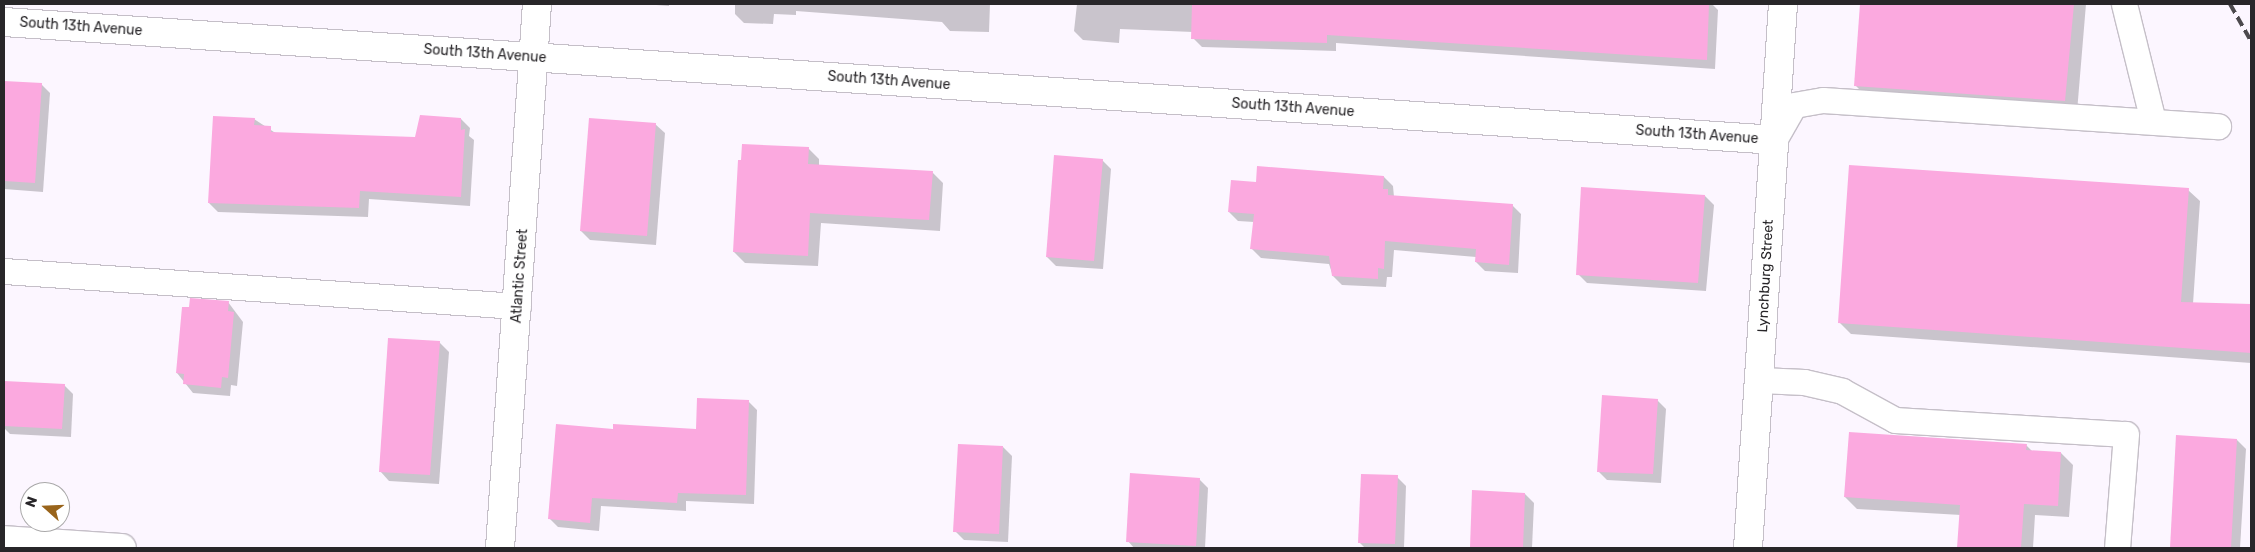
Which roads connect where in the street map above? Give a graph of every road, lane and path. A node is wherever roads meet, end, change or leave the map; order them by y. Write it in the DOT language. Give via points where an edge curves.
graph roads {
  1 [pos="537,4"];
  2 [pos="1783,4"];
  3 [pos="2124,4"];
  4 [pos="4,22"];
  5 [pos="533,57"];
  6 [pos="2153,121"];
  7 [pos="2218,126"];
  8 [pos="1774,140"];
  9 [pos="4,272"];
  10 [pos="518,306"];
  11 [pos="1760,380"];
  12 [pos="4,540"];
  13 [pos="122,548"];
  14 [pos="500,548"];
  15 [pos="1748,548"];
  16 [pos="2117,548"];
  1 -- 5 [label="street, Atlantic Street"];
  2 -- 8 [label="street, Lynchburg Street"];
  3 -- 6 [label="lane"];
  4 -- 5 [label="street, South 13th Avenue"];
  5 -- 8 [label="street, South 13th Avenue"];
  5 -- 10 [label="street, Atlantic Street"];
  6 -- 7 [label="lane"];
  6 -- 8 [label="lane" via="1808,101 1794,105"];
  8 -- 11 [label="street, Lynchburg Street"];
  9 -- 10 [label="lane"];
  10 -- 14 [label="street, Atlantic Street"];
  11 -- 15 [label="street, Lynchburg Street"];
  11 -- 16 [label="lane" via="1804,382 1834,389 1866,402 1895,420 2126,434"];
  12 -- 13 [label="street"];
}
